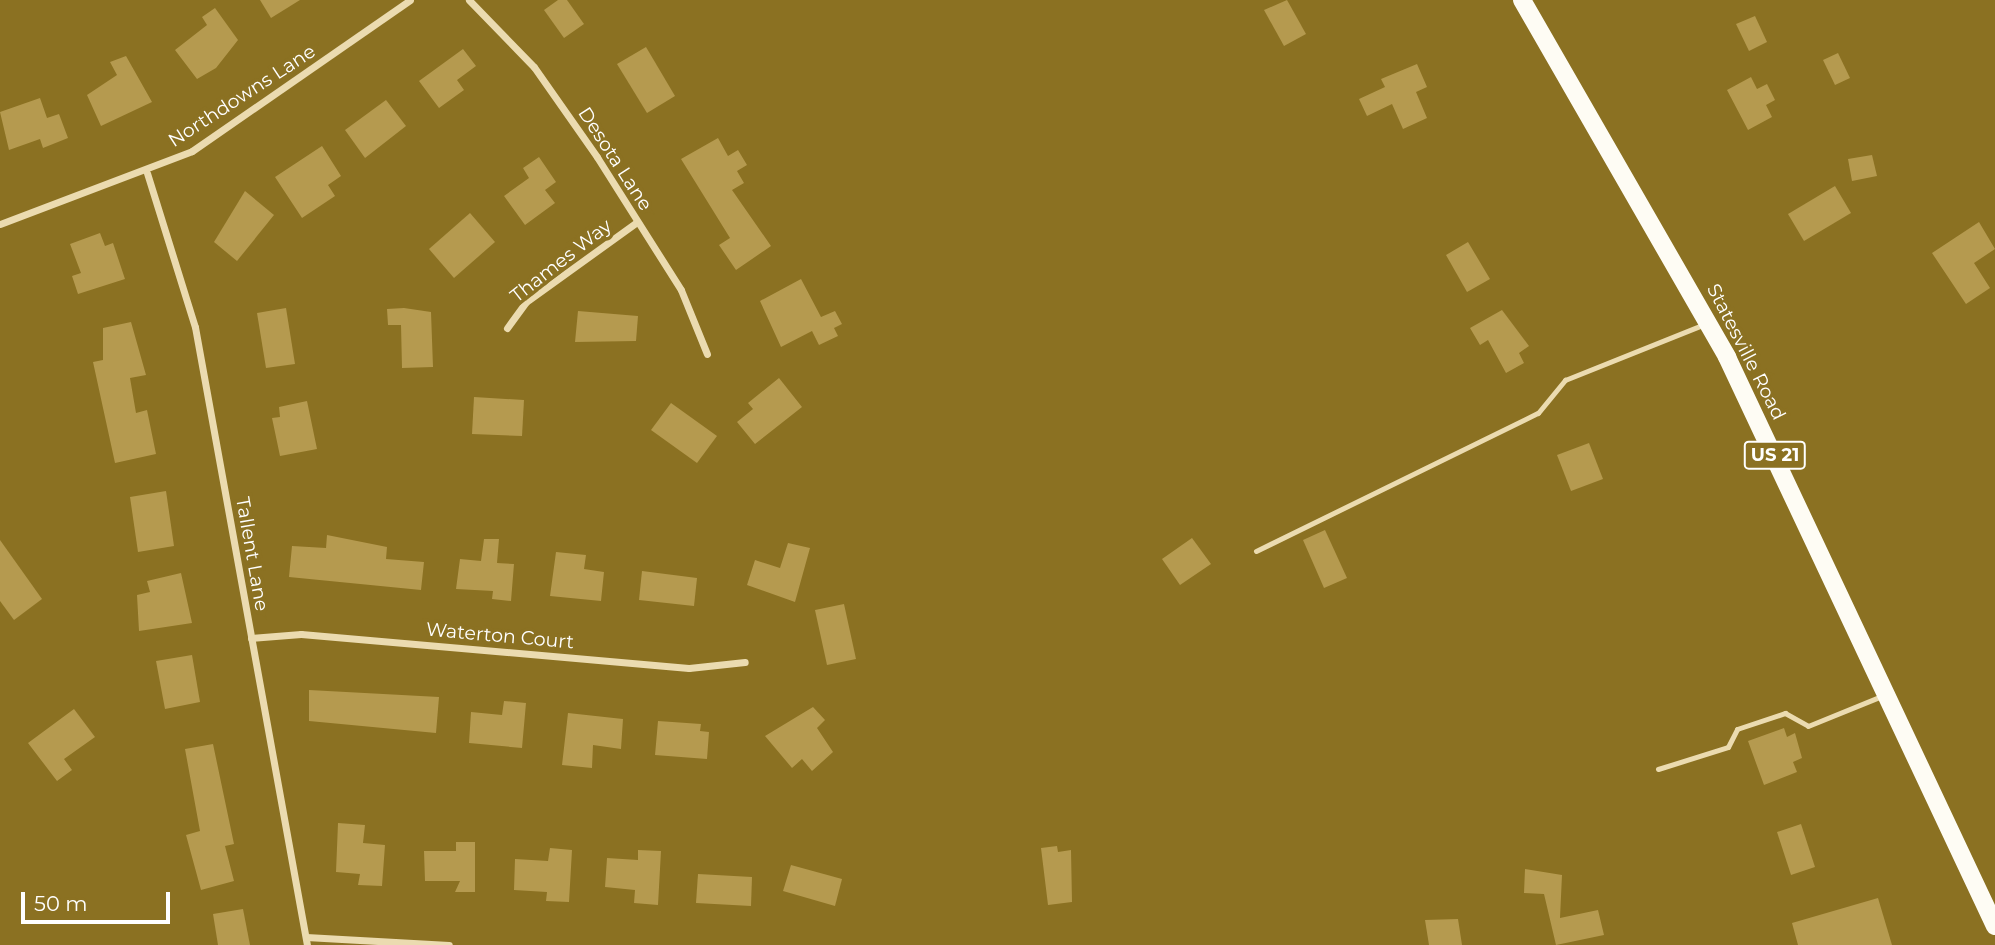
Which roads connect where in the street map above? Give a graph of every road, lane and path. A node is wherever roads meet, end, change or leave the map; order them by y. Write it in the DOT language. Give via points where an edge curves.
graph roads {
  1 [pos="410,0"];
  2 [pos="469,0"];
  3 [pos="1522,0"];
  4 [pos="146,173"];
  5 [pos="637,222"];
  6 [pos="0,224"];
  7 [pos="1708,322"];
  8 [pos="507,328"];
  9 [pos="707,354"];
  10 [pos="1256,551"];
  11 [pos="251,638"];
  12 [pos="745,662"];
  13 [pos="1888,694"];
  14 [pos="1658,769"];
  15 [pos="1995,926"];
  16 [pos="307,941"];
  17 [pos="449,945"];
  1 -- 4 [label="street, Northdowns Lane" via="192,151"];
  2 -- 5 [label="street, Desota Lane" via="534,67"];
  3 -- 7 [label="main road, Statesville Road / US 21"];
  4 -- 6 [label="street, Northdowns Lane"];
  4 -- 11 [label="street, Tallent Lane" via="195,327"];
  5 -- 8 [label="street, Thames Way" via="526,302"];
  5 -- 9 [label="street, Desota Lane" via="681,290"];
  7 -- 10 [label="lane" via="1565,380 1538,413"];
  7 -- 13 [label="main road, Statesville Road / US 21"];
  11 -- 12 [label="street, Waterton Court" via="301,634 689,668"];
  11 -- 16 [label="street, Tallent Lane"];
  13 -- 14 [label="lane" via="1808,726 1785,713 1737,729 1728,747"];
  13 -- 15 [label="main road, Statesville Road / US 21"];
  16 -- 17 [label="street"];
}
